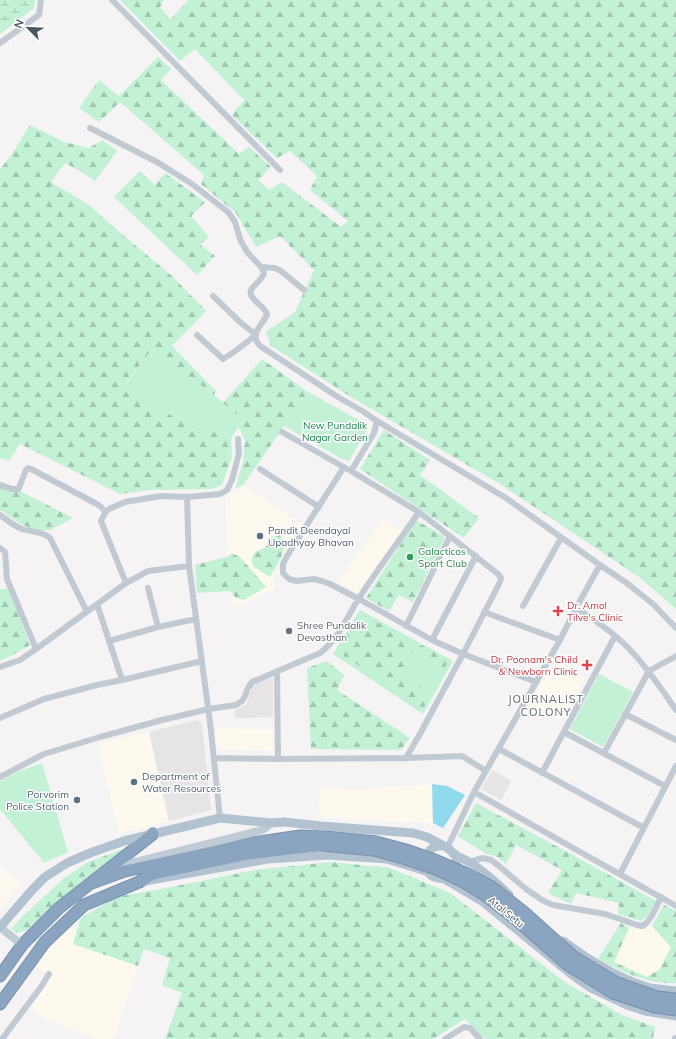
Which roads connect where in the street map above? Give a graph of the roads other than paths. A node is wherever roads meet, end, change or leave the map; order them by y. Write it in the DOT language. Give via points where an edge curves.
graph roads {
  1 [pos="42,0"];
  2 [pos="112,0"];
  3 [pos="0,43"];
  4 [pos="90,128"];
  5 [pos="280,170"];
  6 [pos="261,266"];
  7 [pos="304,290"];
  8 [pos="213,296"];
  9 [pos="196,335"];
  10 [pos="256,335"];
  11 [pos="377,421"];
  12 [pos="282,432"];
  13 [pos="238,439"];
  14 [pos="344,467"];
  15 [pos="260,469"];
  16 [pos="352,471"];
  17 [pos="0,485"];
  18 [pos="187,497"];
  19 [pos="319,507"];
  20 [pos="106,512"];
  21 [pos="419,512"];
  22 [pos="0,515"];
  23 [pos="450,536"];
  24 [pos="561,538"];
  25 [pos="0,548"];
  26 [pos="476,556"];
  27 [pos="600,565"];
  28 [pos="189,566"];
  29 [pos="126,583"];
  30 [pos="148,588"];
  31 [pos="359,599"];
  32 [pos="97,604"];
  33 [pos="523,606"];
  34 [pos="576,608"];
  35 [pos="87,612"];
  36 [pos="484,612"];
  37 [pos="196,619"];
  38 [pos="406,626"];
  39 [pos="158,627"];
  40 [pos="676,628"];
  41 [pos="615,636"];
  42 [pos="432,640"];
  43 [pos="560,640"];
  44 [pos="110,641"];
  45 [pos="36,649"];
  46 [pos="463,654"];
  47 [pos="676,656"];
  48 [pos="202,661"];
  49 [pos="0,667"];
  50 [pos="649,671"];
  51 [pos="277,672"];
  52 [pos="122,680"];
  53 [pos="536,682"];
  54 [pos="209,709"];
  55 [pos="676,710"];
  56 [pos="625,714"];
  57 [pos="0,718"];
  58 [pos="564,732"];
  59 [pos="676,740"];
  60 [pos="499,749"];
  61 [pos="604,753"];
  62 [pos="214,758"];
  63 [pos="406,758"];
  64 [pos="278,759"];
  65 [pos="676,766"];
  66 [pos="486,771"];
  67 [pos="542,773"];
  68 [pos="0,777"];
  69 [pos="665,786"];
  70 [pos="474,792"];
  71 [pos="220,818"];
  72 [pos="271,823"];
  73 [pos="644,828"];
  74 [pos="153,834"];
  75 [pos="324,841"];
  76 [pos="445,847"];
  77 [pos="455,854"];
  78 [pos="469,862"];
  79 [pos="183,863"];
  80 [pos="428,872"];
  81 [pos="120,873"];
  82 [pos="620,874"];
  83 [pos="443,878"];
  84 [pos="138,882"];
  85 [pos="89,884"];
  86 [pos="661,897"];
  87 [pos="676,906"];
  88 [pos="0,927"];
  89 [pos="22,945"];
  90 [pos="49,974"];
  91 [pos="0,976"];
  92 [pos="676,991"];
  93 [pos="676,999"];
  94 [pos="0,1004"];
  95 [pos="676,1010"];
  96 [pos="676,1016"];
  97 [pos="2,1039"];
  98 [pos="444,1039"];
  99 [pos="480,1039"];
  1 -- 3 [label="street" via="39,14"];
  2 -- 5 [label="street"];
  4 -- 6 [label="street" via="157,162 192,184 228,212 235,222 247,252"];
  6 -- 7 [label="street" via="281,271"];
  6 -- 10 [label="street" via="263,277 250,293 267,314"];
  8 -- 10 [label="street"];
  9 -- 10 [label="street" via="223,359"];
  10 -- 11 [label="street" via="256,341 260,346"];
  11 -- 16 [label="street" via="374,433"];
  11 -- 24 [label="street" via="506,498"];
  12 -- 14 [label="street"];
  13 -- 18 [label="street" via="239,453 227,490 220,494"];
  14 -- 16 [label="street"];
  14 -- 19 [label="street"];
  15 -- 19 [label="street"];
  16 -- 21 [label="street"];
  17 -- 20 [label="street" via="12,490 19,488 28,468 95,503"];
  18 -- 20 [label="street" via="161,496 125,502"];
  18 -- 28 [label="street"];
  19 -- 31 [label="street" via="287,556 283,564 283,573 289,579 297,581 322,581"];
  20 -- 29 [label="street" via="101,521"];
  21 -- 23 [label="street"];
  21 -- 31 [label="street"];
  22 -- 35 [label="street" via="19,527 46,534 50,538"];
  23 -- 26 [label="street"];
  23 -- 38 [label="street"];
  24 -- 27 [label="street"];
  24 -- 33 [label="street"];
  25 -- 45 [label="street" via="5,552 7,579"];
  26 -- 36 [label="street" via="501,578"];
  26 -- 42 [label="street"];
  27 -- 34 [label="street"];
  27 -- 40 [label="street" via="653,604"];
  28 -- 29 [label="street" via="148,571"];
  28 -- 37 [label="street"];
  29 -- 32 [label="street"];
  30 -- 39 [label="street"];
  31 -- 38 [label="street"];
  31 -- 51 [label="street" via="329,647"];
  32 -- 35 [label="street"];
  32 -- 44 [label="street"];
  34 -- 41 [label="street"];
  34 -- 43 [label="street"];
  35 -- 45 [label="street"];
  36 -- 43 [label="street"];
  36 -- 46 [label="street"];
  37 -- 39 [label="street"];
  37 -- 48 [label="street"];
  38 -- 42 [label="street"];
  39 -- 44 [label="street"];
  41 -- 50 [label="street"];
  41 -- 58 [label="street"];
  42 -- 46 [label="street"];
  43 -- 53 [label="street"];
  44 -- 52 [label="street"];
  45 -- 49 [label="street" via="20,660"];
  46 -- 53 [label="street"];
  46 -- 63 [label="street"];
  47 -- 50 [label="street"];
  48 -- 52 [label="street"];
  48 -- 54 [label="street"];
  50 -- 55 [label="street"];
  50 -- 56 [label="street"];
  51 -- 54 [label="street" via="252,682 242,701 236,705"];
  51 -- 64 [label="street"];
  52 -- 57 [label="street" via="44,699"];
  53 -- 60 [label="street"];
  54 -- 62 [label="street"];
  54 -- 68 [label="street" via="44,754"];
  56 -- 59 [label="street"];
  56 -- 61 [label="street"];
  58 -- 61 [label="street"];
  58 -- 67 [label="street"];
  60 -- 66 [label="street"];
  60 -- 67 [label="street"];
  61 -- 69 [label="street"];
  62 -- 64 [label="street"];
  62 -- 71 [label="street"];
  63 -- 64 [label="street"];
  63 -- 66 [label="street" via="462,756"];
  65 -- 69 [label="street"];
  66 -- 70 [label="street"];
  67 -- 73 [label="street"];
  69 -- 73 [label="street"];
  70 -- 76 [label="street"];
  70 -- 82 [label="street"];
  71 -- 72 [label="main road"];
  71 -- 74 [label="main road"];
  72 -- 76 [label="main road" via="413,833"];
  72 -- 81 [label="street" via="262,830 132,863"];
  73 -- 82 [label="street"];
  74 -- 85 [label="highway"];
  74 -- 88 [label="main road" via="120,842 67,863 45,877"];
  75 -- 79 [label="highway" via="300,836 253,843"];
  75 -- 93 [label="highway, Atal Setu, bridge" via="376,842 406,850 465,873 492,887 574,957 617,983 658,997"];
  75 -- 95 [label="highway, Atal Setu, bridge" via="374,850 436,868 486,896 513,916 568,965 613,993 655,1007"];
  76 -- 77 [label="main road"];
  76 -- 80 [label="main road" via="431,849 425,862"];
  77 -- 78 [label="main road"];
  77 -- 83 [label="main road" via="456,868 451,875"];
  78 -- 86 [label="street" via="483,858 491,860 526,889 553,905 605,914 643,926 648,922"];
  78 -- 92 [label="main road" via="490,877 563,942 587,958 611,972 650,988"];
  79 -- 81 [label="highway"];
  79 -- 84 [label="highway"];
  80 -- 83 [label="main road" via="434,877"];
  80 -- 84 [label="main road" via="387,859 328,855 268,859"];
  81 -- 85 [label="highway"];
  82 -- 86 [label="street"];
  83 -- 96 [label="main road" via="482,901 591,988 645,1012"];
  84 -- 94 [label="highway" via="84,905 45,942"];
  85 -- 89 [label="highway" via="59,908"];
  86 -- 87 [label="street"];
  88 -- 89 [label="street"];
  89 -- 91 [label="highway"];
  90 -- 97 [label="street"];
  98 -- 99 [label="street" via="464,1027 470,1028"];
}
